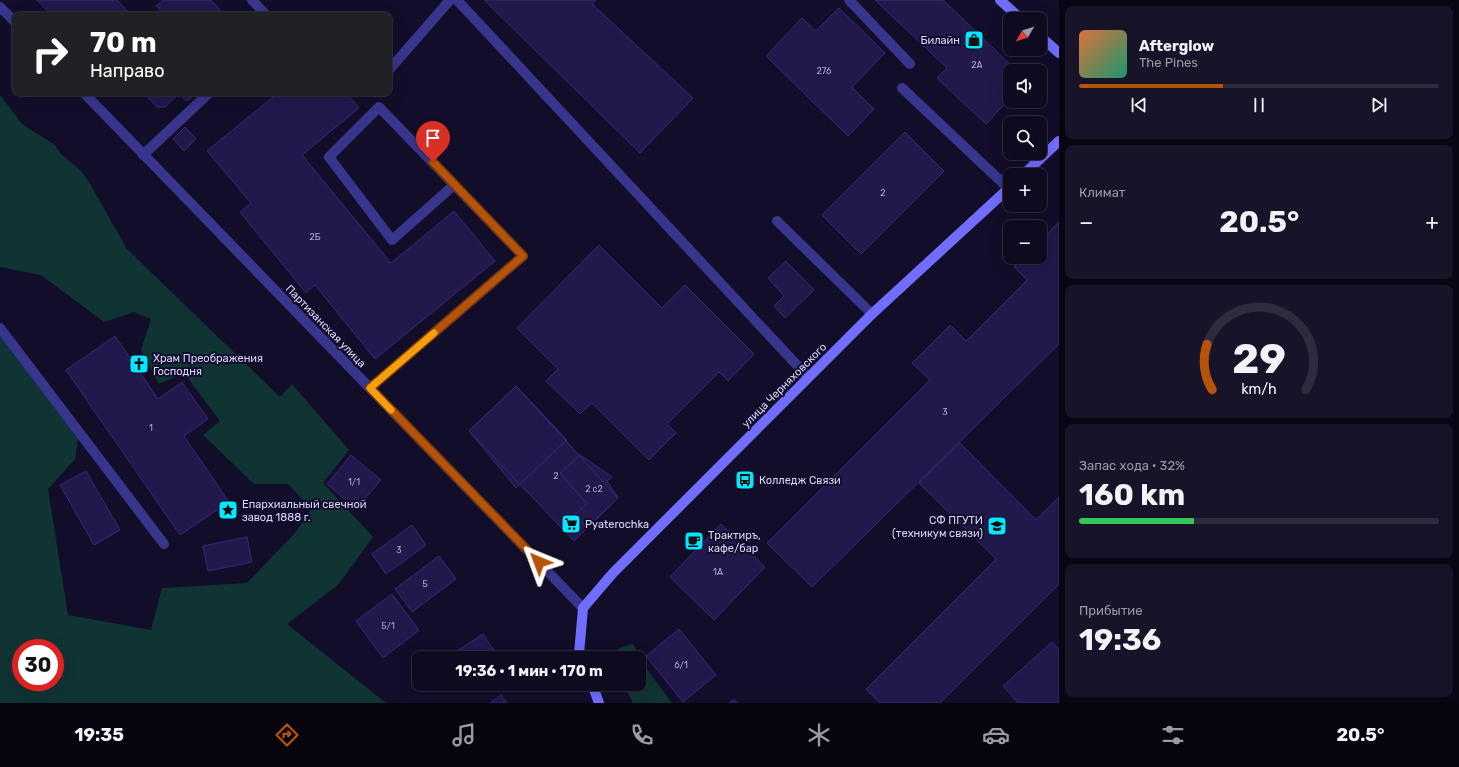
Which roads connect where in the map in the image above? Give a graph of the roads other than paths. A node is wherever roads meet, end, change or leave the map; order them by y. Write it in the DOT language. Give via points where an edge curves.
graph roads {
  1 [pos="252,0"];
  2 [pos="450,0"];
  3 [pos="456,0"];
  4 [pos="849,0"];
  5 [pos="1000,0"];
  6 [pos="0,7"];
  7 [pos="263,12"];
  8 [pos="1014,12"];
  9 [pos="12,19"];
  10 [pos="1047,42"];
  11 [pos="1059,53"];
  12 [pos="910,64"];
  13 [pos="392,67"];
  14 [pos="902,88"];
  15 [pos="87,96"];
  16 [pos="205,96"];
  17 [pos="1059,141"];
  18 [pos="144,155"];
  19 [pos="1030,168"];
  20 [pos="1003,182"];
  21 [pos="454,185"];
  22 [pos="1003,194"];
  23 [pos="777,221"];
  24 [pos="872,314"];
  25 [pos="0,328"];
  26 [pos="808,377"];
  27 [pos="370,388"];
  28 [pos="164,544"];
  29 [pos="583,608"];
  30 [pos="579,651"];
  31 [pos="595,691"];
  32 [pos="600,703"];
  1 -- 7 [label="street"];
  2 -- 13 [label="street"];
  3 -- 26 [label="street"];
  4 -- 12 [label="street"];
  5 -- 8 [label="main road"];
  6 -- 9 [label="street"];
  10 -- 11 [label="main road"];
  14 -- 20 [label="street"];
  15 -- 18 [label="street, Партизанская улица"];
  16 -- 18 [label="street"];
  17 -- 19 [label="main road"];
  18 -- 27 [label="street, Партизанская улица"];
  21 -- 21 [label="street" via="379,107 328,157 392,240"];
  21 -- 27 [label="street" via="523,256"];
  22 -- 24 [label="main road, улица Черняховского"];
  23 -- 24 [label="street"];
  24 -- 26 [label="main road, улица Черняховского"];
  25 -- 28 [label="street"];
  26 -- 29 [label="main road, улица Черняховского" via="613,573"];
  27 -- 29 [label="street, Партизанская улица"];
  29 -- 30 [label="main road"];
  31 -- 32 [label="main road"];
}
